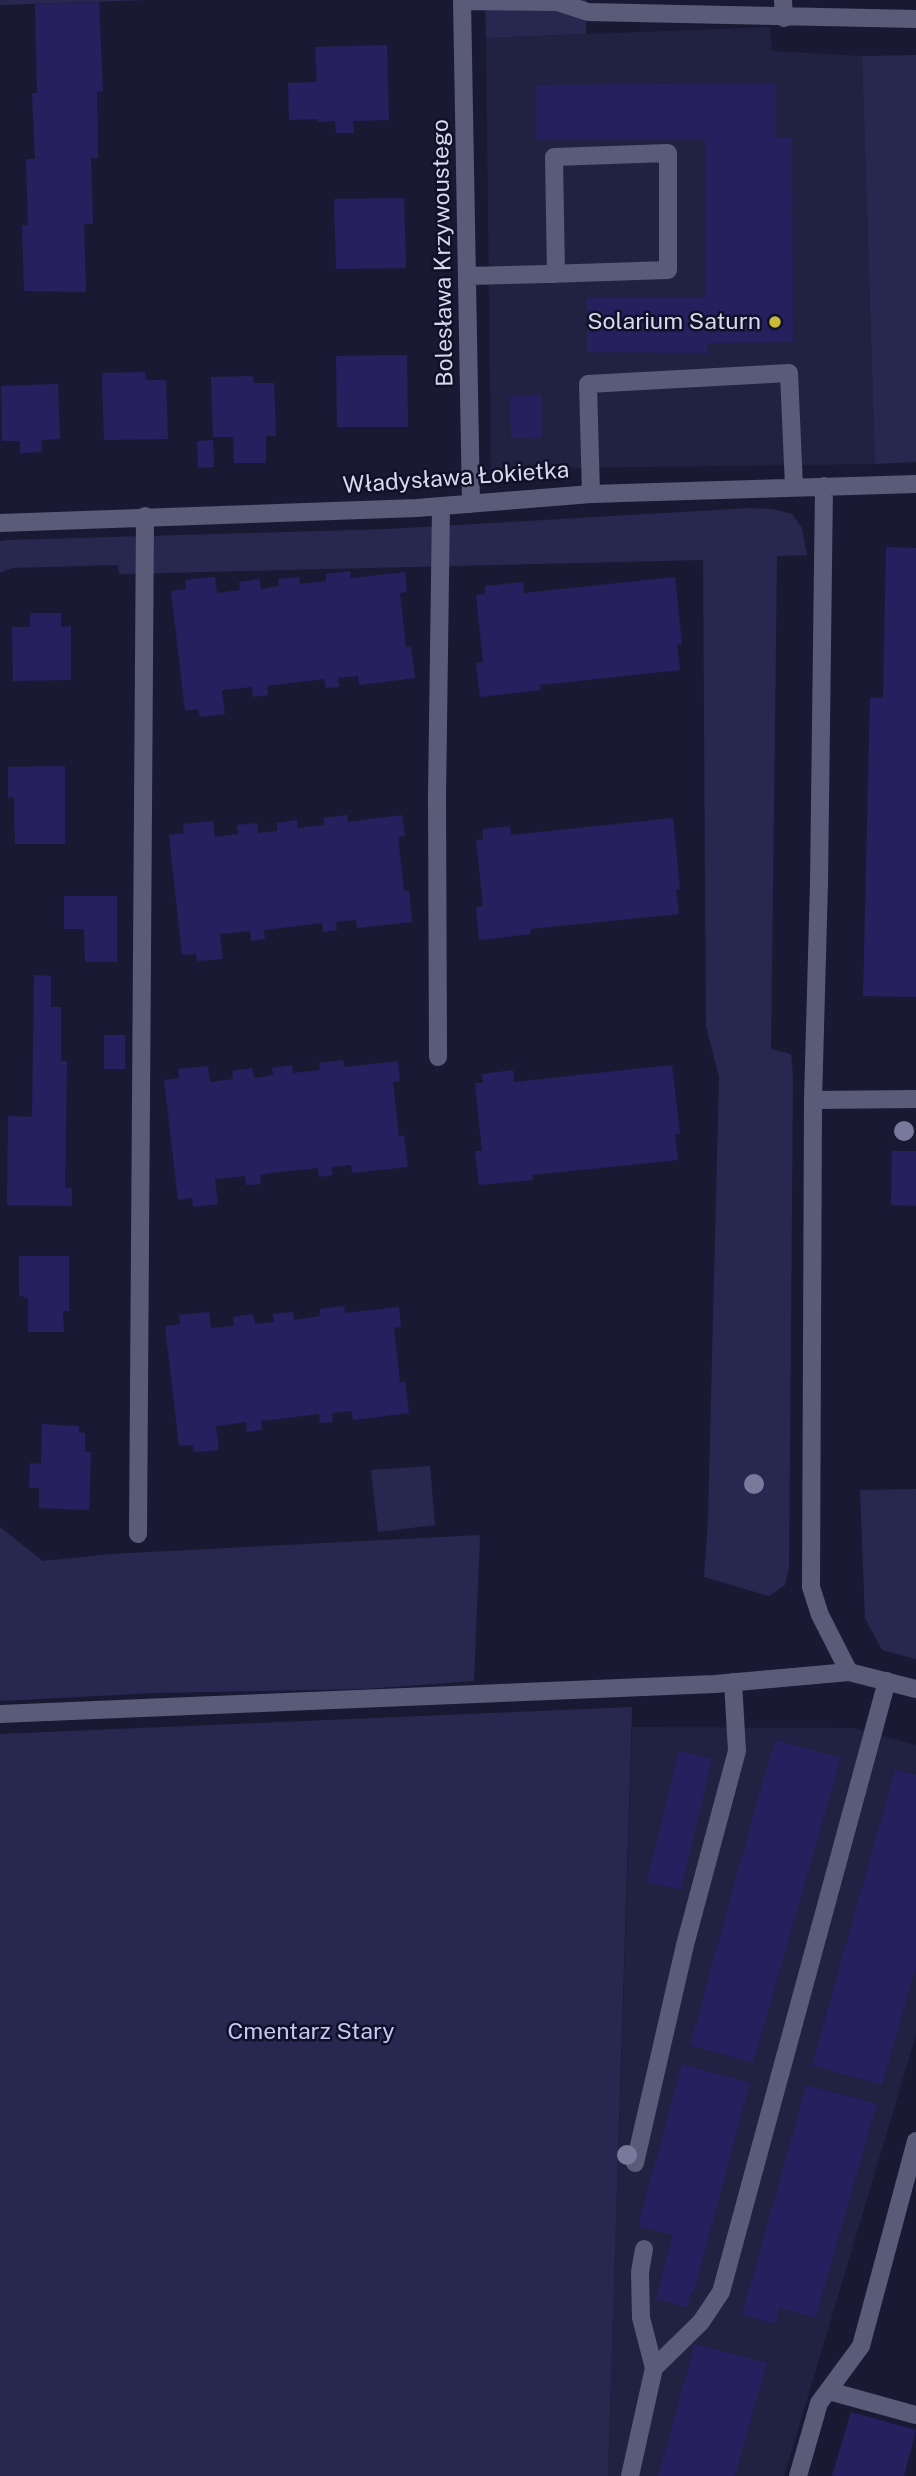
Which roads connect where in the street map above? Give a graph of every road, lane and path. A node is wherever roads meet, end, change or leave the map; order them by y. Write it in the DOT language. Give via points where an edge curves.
graph roads {
  1 [pos="462,0"];
  2 [pos="557,1"];
  3 [pos="783,9"];
  4 [pos="916,19"];
  5 [pos="556,274"];
  6 [pos="468,276"];
  7 [pos="916,484"];
  8 [pos="824,486"];
  9 [pos="794,487"];
  10 [pos="591,494"];
  11 [pos="471,504"];
  12 [pos="440,506"];
  13 [pos="145,516"];
  14 [pos="0,523"];
  15 [pos="438,1057"];
  16 [pos="916,1099"];
  17 [pos="813,1100"];
  18 [pos="138,1534"];
  19 [pos="849,1672"];
  20 [pos="887,1681"];
  21 [pos="733,1682"];
  22 [pos="916,1689"];
  23 [pos="0,1714"];
  24 [pos="916,2141"];
  25 [pos="635,2163"];
  26 [pos="645,2249"];
  27 [pos="654,2368"];
  28 [pos="829,2391"];
  29 [pos="916,2415"];
  30 [pos="630,2476"];
  31 [pos="798,2476"];
  1 -- 2 [label="street"];
  1 -- 6 [label="street, Bolesława Krzywoustego"];
  2 -- 3 [label="street" via="588,12"];
  3 -- 4 [label="street"];
  5 -- 5 [label="street" via="668,270 668,153 554,157"];
  5 -- 6 [label="street"];
  6 -- 11 [label="street, Bolesława Krzywoustego"];
  7 -- 8 [label="street, Władysława Łokietka"];
  8 -- 9 [label="street, Władysława Łokietka"];
  8 -- 17 [label="street"];
  9 -- 10 [label="street, Władysława Łokietka"];
  9 -- 10 [label="street" via="789,373 588,384"];
  10 -- 11 [label="street, Władysława Łokietka"];
  11 -- 12 [label="street, Władysława Łokietka"];
  12 -- 13 [label="street, Władysława Łokietka"];
  12 -- 15 [label="street"];
  13 -- 14 [label="street, Władysława Łokietka"];
  13 -- 18 [label="street"];
  16 -- 17 [label="street"];
  17 -- 19 [label="street" via="811,1587"];
  19 -- 20 [label="street"];
  19 -- 21 [label="street"];
  20 -- 22 [label="street"];
  20 -- 27 [label="street" via="721,2292 701,2322"];
  21 -- 23 [label="street"];
  21 -- 25 [label="street" via="737,1751 685,1945"];
  24 -- 28 [label="street" via="861,2346"];
  26 -- 27 [label="street" via="640,2272 641,2318"];
  27 -- 30 [label="street"];
  28 -- 29 [label="street"];
  28 -- 31 [label="street" via="819,2403"];
}
